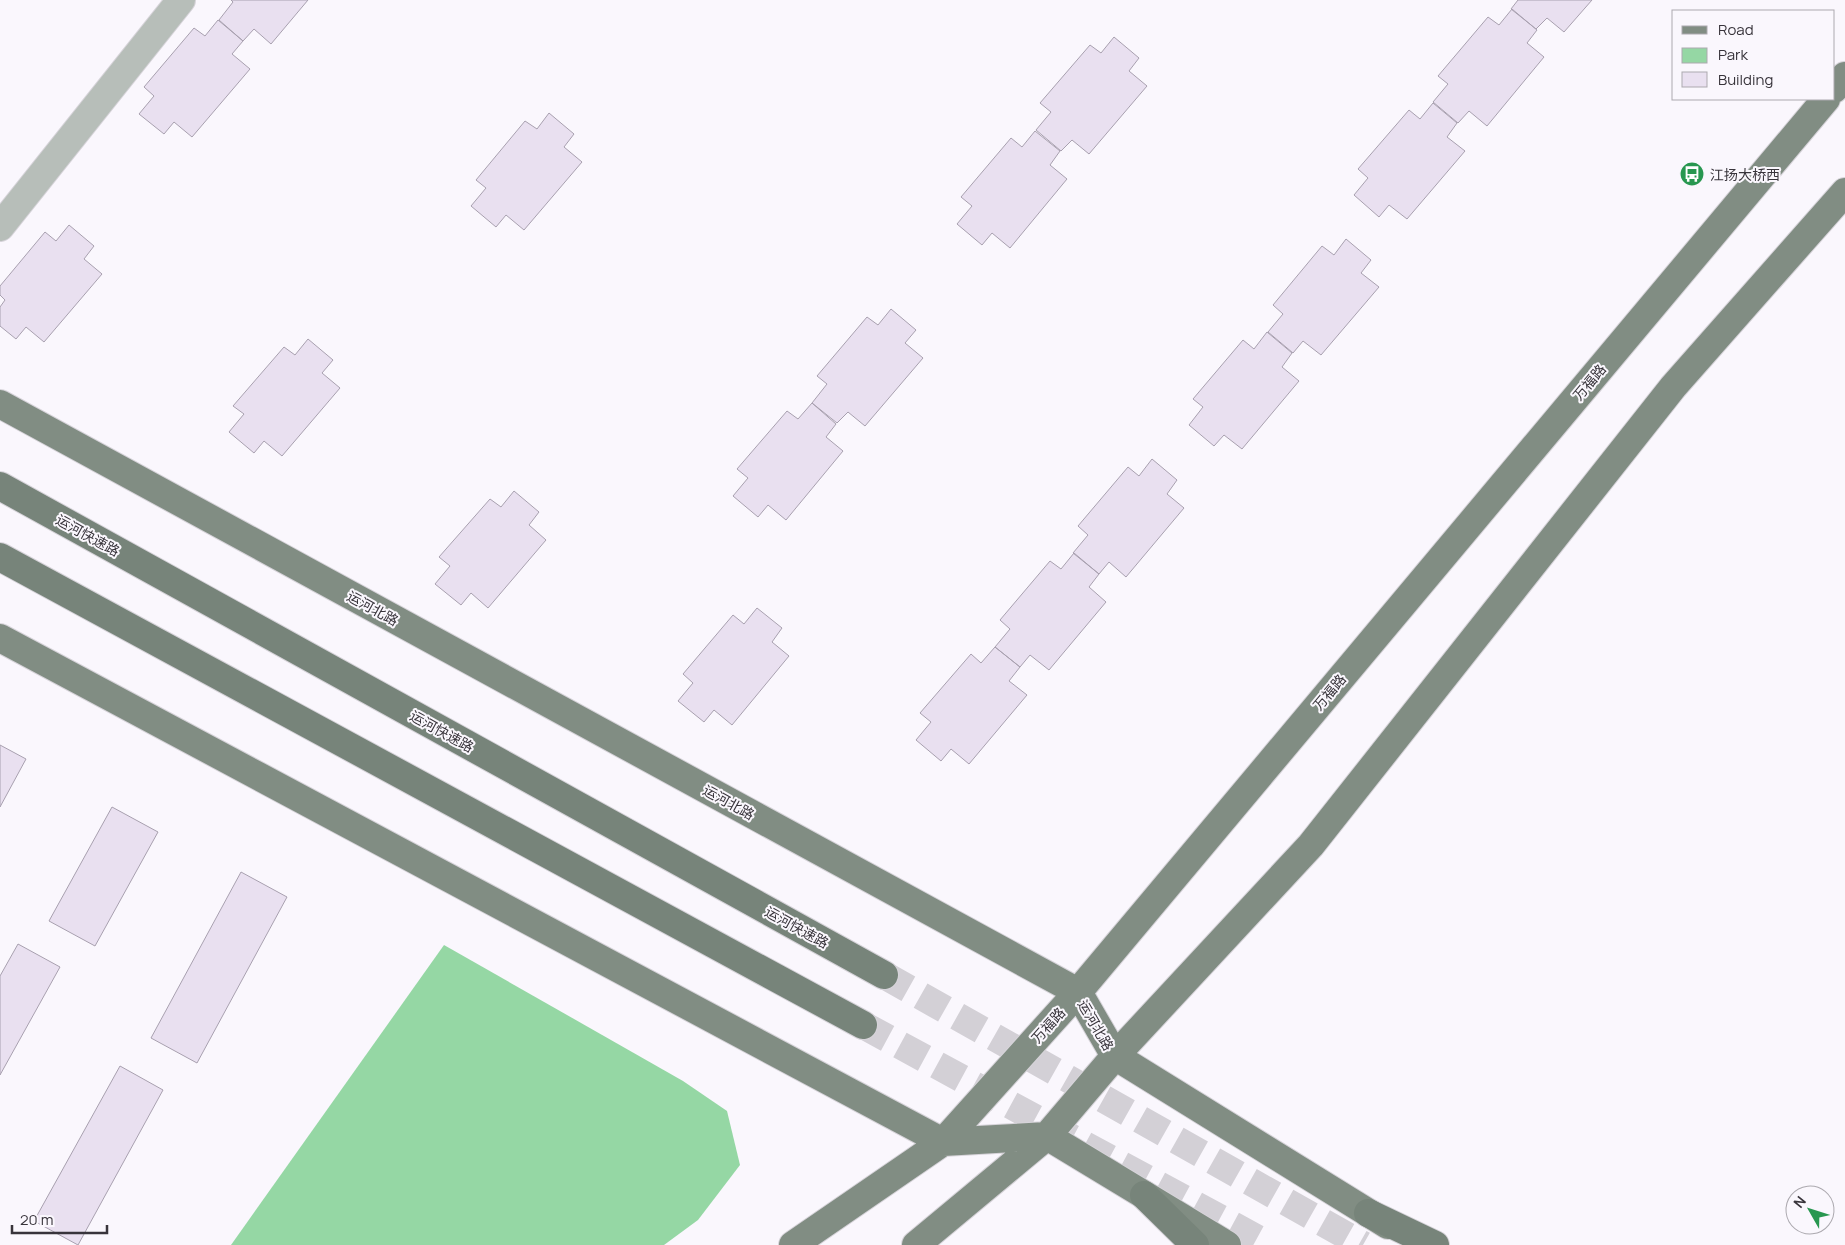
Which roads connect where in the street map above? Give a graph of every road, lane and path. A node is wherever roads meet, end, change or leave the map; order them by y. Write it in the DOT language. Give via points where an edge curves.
graph roads {
  1 [pos="180,0"];
  2 [pos="1845,76"];
  3 [pos="1835,89"];
  4 [pos="1825,100"];
  5 [pos="1845,192"];
  6 [pos="0,227"];
  7 [pos="0,404"];
  8 [pos="0,486"];
  9 [pos="0,557"];
  10 [pos="0,638"];
  11 [pos="884,975"];
  12 [pos="1078,992"];
  13 [pos="863,1025"];
  14 [pos="1114,1056"];
  15 [pos="1047,1136"];
  16 [pos="943,1142"];
  17 [pos="1144,1195"];
  18 [pos="1368,1213"];
  19 [pos="793,1245"];
  20 [pos="916,1245"];
  21 [pos="1195,1245"];
  22 [pos="1227,1245"];
  23 [pos="1420,1245"];
  24 [pos="1434,1245"];
  1 -- 6 [label="street"];
  2 -- 3 [label="main road"];
  4 -- 12 [label="main road, 万福路"];
  5 -- 14 [label="main road" via="1673,387 1311,845"];
  7 -- 12 [label="main road, 运河北路"];
  8 -- 11 [label="highway, 运河快速路"];
  9 -- 13 [label="highway"];
  10 -- 16 [label="main road"];
  12 -- 14 [label="main road, 运河北路"];
  12 -- 16 [label="main road, 万福路"];
  14 -- 15 [label="main road"];
  14 -- 18 [label="main road, 运河北路"];
  15 -- 16 [label="main road"];
  15 -- 17 [label="main road"];
  15 -- 20 [label="main road"];
  16 -- 19 [label="main road, 万福路"];
  17 -- 21 [label="highway"];
  17 -- 22 [label="main road"];
  18 -- 23 [label="main road, 运河北路"];
  18 -- 24 [label="highway"];
}
